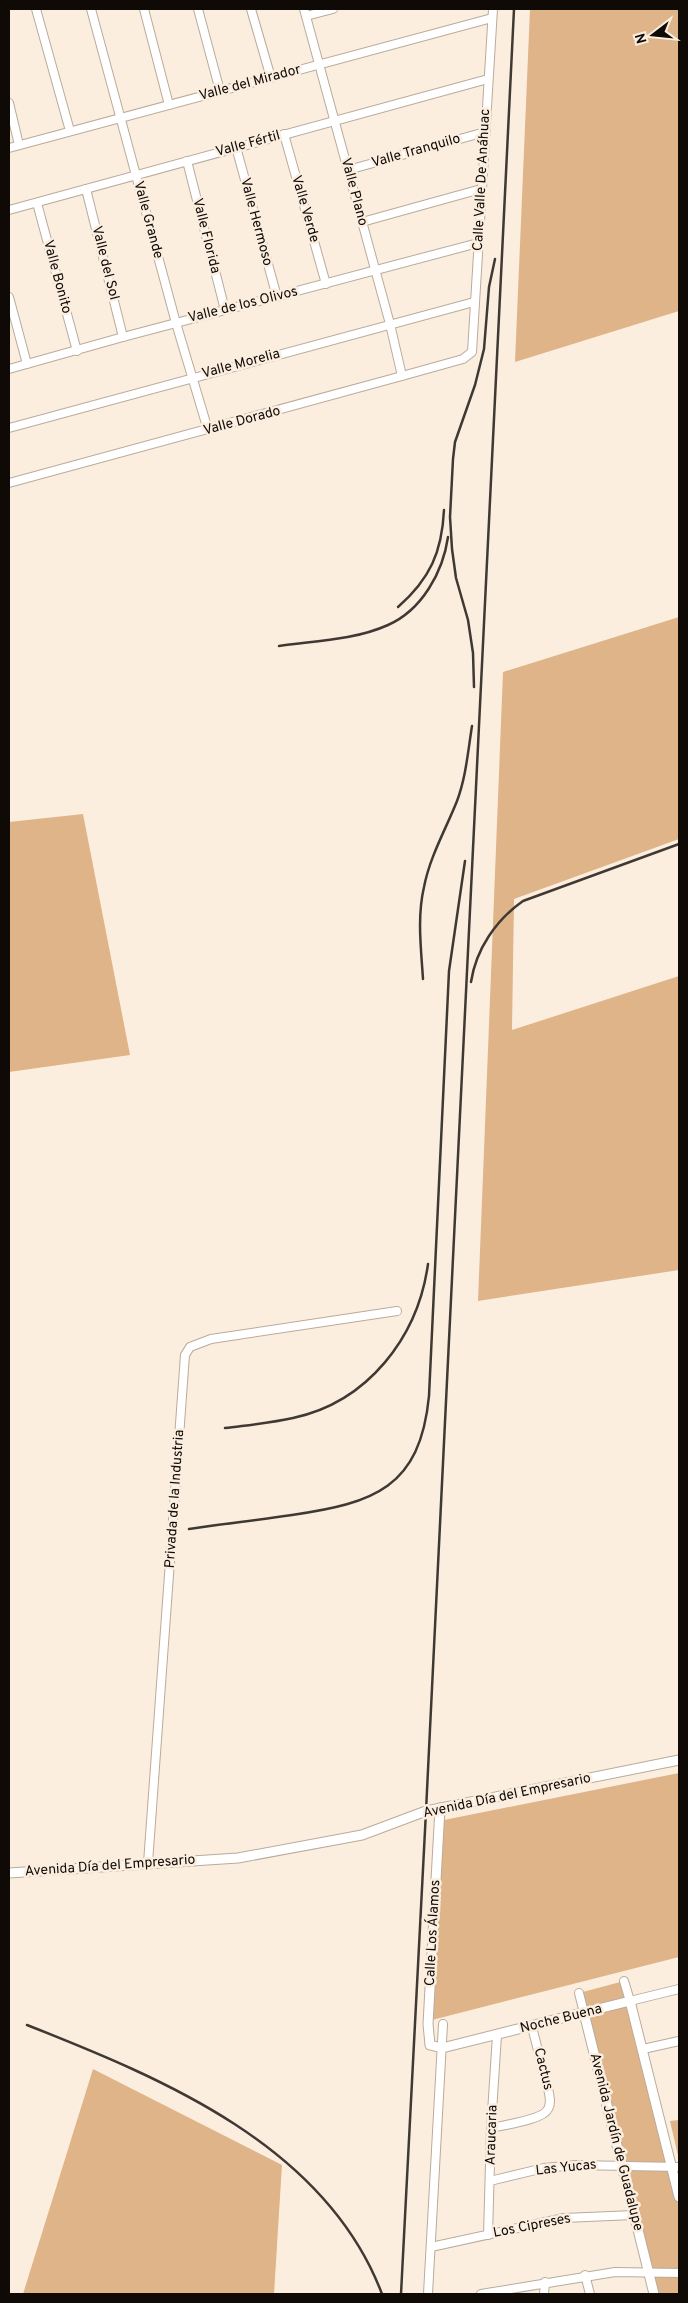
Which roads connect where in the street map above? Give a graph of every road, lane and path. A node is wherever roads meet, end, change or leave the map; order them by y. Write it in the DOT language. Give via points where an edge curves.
graph roads {
  1 [pos="36,9"];
  2 [pos="91,9"];
  3 [pos="144,9"];
  4 [pos="198,9"];
  5 [pos="251,9"];
  6 [pos="333,9"];
  7 [pos="493,9"];
  8 [pos="305,12"];
  9 [pos="492,18"];
  10 [pos="320,65"];
  11 [pos="271,78"];
  12 [pos="488,79"];
  13 [pos="220,91"];
  14 [pos="9,103"];
  15 [pos="169,105"];
  16 [pos="120,118"];
  17 [pos="335,120"];
  18 [pos="70,131"];
  19 [pos="485,132"];
  20 [pos="284,134"];
  21 [pos="19,145"];
  22 [pos="236,147"];
  23 [pos="9,148"];
  24 [pos="187,161"];
  25 [pos="348,170"];
  26 [pos="136,175"];
  27 [pos="86,189"];
  28 [pos="481,189"];
  29 [pos="37,203"];
  30 [pos="9,210"];
  31 [pos="362,222"];
  32 [pos="478,243"];
  33 [pos="376,271"];
  34 [pos="326,284"];
  35 [pos="9,297"];
  36 [pos="277,297"];
  37 [pos="474,302"];
  38 [pos="226,310"];
  39 [pos="176,323"];
  40 [pos="390,324"];
  41 [pos="123,337"];
  42 [pos="77,350"];
  43 [pos="472,352"];
  44 [pos="27,364"];
  45 [pos="9,369"];
  46 [pos="402,376"];
  47 [pos="193,377"];
  48 [pos="9,428"];
  49 [pos="208,430"];
  50 [pos="9,483"];
  51 [pos="397,1311"];
  52 [pos="679,1760"];
  53 [pos="440,1808"];
  54 [pos="148,1863"];
  55 [pos="9,1873"];
  56 [pos="624,1981"];
  57 [pos="679,1989"];
  58 [pos="579,1993"];
  59 [pos="630,2001"];
  60 [pos="584,2013"];
  61 [pos="443,2024"];
  62 [pos="532,2026"];
  63 [pos="497,2035"];
  64 [pos="679,2041"];
  65 [pos="442,2048"];
  66 [pos="643,2049"];
  67 [pos="491,2128"];
  68 [pos="622,2164"];
  69 [pos="676,2167"];
  70 [pos="490,2181"];
  71 [pos="679,2197"];
  72 [pos="634,2215"];
  73 [pos="488,2235"];
  74 [pos="430,2248"];
  75 [pos="649,2271"];
  76 [pos="679,2273"];
  77 [pos="585,2275"];
  78 [pos="545,2282"];
  79 [pos="428,2294"];
  80 [pos="485,2294"];
  81 [pos="544,2294"];
  82 [pos="590,2294"];
  83 [pos="654,2294"];
  1 -- 18 [label="street"];
  2 -- 16 [label="street, Valle Grande"];
  3 -- 15 [label="street"];
  4 -- 13 [label="street"];
  5 -- 11 [label="street"];
  6 -- 8 [label="street"];
  7 -- 9 [label="street, Calle Valle De Anáhuac"];
  8 -- 10 [label="street, Valle Plano"];
  9 -- 10 [label="street, Valle del Mirador"];
  9 -- 12 [label="street, Calle Valle De Anáhuac"];
  10 -- 11 [label="street, Valle del Mirador"];
  10 -- 17 [label="street, Valle Plano"];
  11 -- 13 [label="street, Valle del Mirador"];
  12 -- 17 [label="street, Valle Fértil"];
  12 -- 19 [label="street, Calle Valle De Anáhuac"];
  13 -- 15 [label="street, Valle del Mirador"];
  14 -- 21 [label="street"];
  15 -- 16 [label="street, Valle del Mirador"];
  16 -- 18 [label="street, Valle del Mirador"];
  16 -- 26 [label="street, Valle Grande"];
  17 -- 20 [label="street, Valle Fértil"];
  17 -- 25 [label="street, Valle Plano"];
  18 -- 21 [label="street, Valle del Mirador"];
  19 -- 25 [label="street, Valle Tranquilo"];
  19 -- 28 [label="street, Calle Valle De Anáhuac"];
  20 -- 22 [label="street, Valle Fértil"];
  20 -- 34 [label="street, Valle Verde"];
  21 -- 23 [label="street, Valle del Mirador"];
  22 -- 24 [label="street, Valle Fértil"];
  22 -- 36 [label="street, Valle Hermoso"];
  24 -- 26 [label="street, Valle Fértil"];
  24 -- 38 [label="street, Valle Florida"];
  25 -- 31 [label="street, Valle Plano"];
  26 -- 27 [label="street, Valle Fértil"];
  26 -- 39 [label="street, Valle Grande"];
  27 -- 29 [label="street, Valle Fértil"];
  27 -- 41 [label="street, Valle del Sol"];
  28 -- 31 [label="street"];
  28 -- 32 [label="street, Calle Valle De Anáhuac"];
  29 -- 30 [label="street, Valle Fértil"];
  29 -- 42 [label="street, Valle Bonito"];
  31 -- 33 [label="street, Valle Plano"];
  32 -- 33 [label="street, Valle de los Olivos"];
  32 -- 37 [label="street, Calle Valle De Anáhuac"];
  33 -- 34 [label="street, Valle de los Olivos"];
  33 -- 40 [label="street, Valle Plano"];
  34 -- 36 [label="street, Valle de los Olivos"];
  35 -- 44 [label="street"];
  36 -- 38 [label="street, Valle de los Olivos"];
  37 -- 40 [label="street, Valle Morelia"];
  37 -- 43 [label="street, Calle Valle De Anáhuac"];
  38 -- 39 [label="street, Valle de los Olivos"];
  39 -- 41 [label="street, Valle de los Olivos"];
  39 -- 47 [label="street, Valle Grande"];
  40 -- 46 [label="street, Valle Plano"];
  40 -- 47 [label="street, Valle Morelia"];
  41 -- 42 [label="street, Valle de los Olivos"];
  42 -- 44 [label="street, Valle de los Olivos"];
  43 -- 46 [label="street, Valle Dorado" via="463,359"];
  44 -- 45 [label="street, Valle de los Olivos"];
  46 -- 49 [label="street, Valle Dorado"];
  47 -- 48 [label="street, Valle Morelia"];
  47 -- 49 [label="street, Valle Grande"];
  49 -- 50 [label="street, Valle Dorado"];
  51 -- 54 [label="street, Privada de la Industria" via="211,1339 190,1347 185,1355"];
  52 -- 53 [label="street, Avenida Día del Empresario"];
  53 -- 54 [label="street, Avenida Día del Empresario" via="426,1810 362,1835 299,1847 238,1858"];
  53 -- 65 [label="street, Calle Los Álamos" via="428,2035 430,2045"];
  54 -- 55 [label="street, Avenida Día del Empresario"];
  56 -- 59 [label="street"];
  57 -- 59 [label="street, Noche Buena"];
  58 -- 60 [label="street"];
  59 -- 60 [label="street, Noche Buena"];
  59 -- 66 [label="street"];
  60 -- 62 [label="street, Noche Buena"];
  60 -- 68 [label="street, Avenida Jardín de Guadalupe"];
  61 -- 65 [label="street"];
  62 -- 63 [label="street, Noche Buena"];
  62 -- 67 [label="street, Cactus" via="549,2093 549,2109 536,2118"];
  63 -- 65 [label="street, Noche Buena"];
  63 -- 67 [label="street, Araucaria"];
  64 -- 66 [label="street"];
  65 -- 74 [label="street"];
  66 -- 69 [label="street"];
  67 -- 70 [label="street, Araucaria"];
  68 -- 69 [label="street, Las Yucas"];
  68 -- 70 [label="street, Las Yucas" via="552,2167"];
  68 -- 72 [label="street, Avenida Jardín de Guadalupe"];
  69 -- 71 [label="street"];
  70 -- 73 [label="street, Araucaria"];
  72 -- 73 [label="street, Los Cipreses" via="564,2218"];
  72 -- 75 [label="street, Avenida Jardín de Guadalupe"];
  73 -- 74 [label="street, Los Cipreses"];
  74 -- 79 [label="street"];
  75 -- 76 [label="street"];
  75 -- 77 [label="street"];
  75 -- 83 [label="street, Avenida Jardín de Guadalupe"];
  77 -- 78 [label="street"];
  77 -- 82 [label="street"];
  78 -- 80 [label="street"];
  78 -- 81 [label="street"];
}
